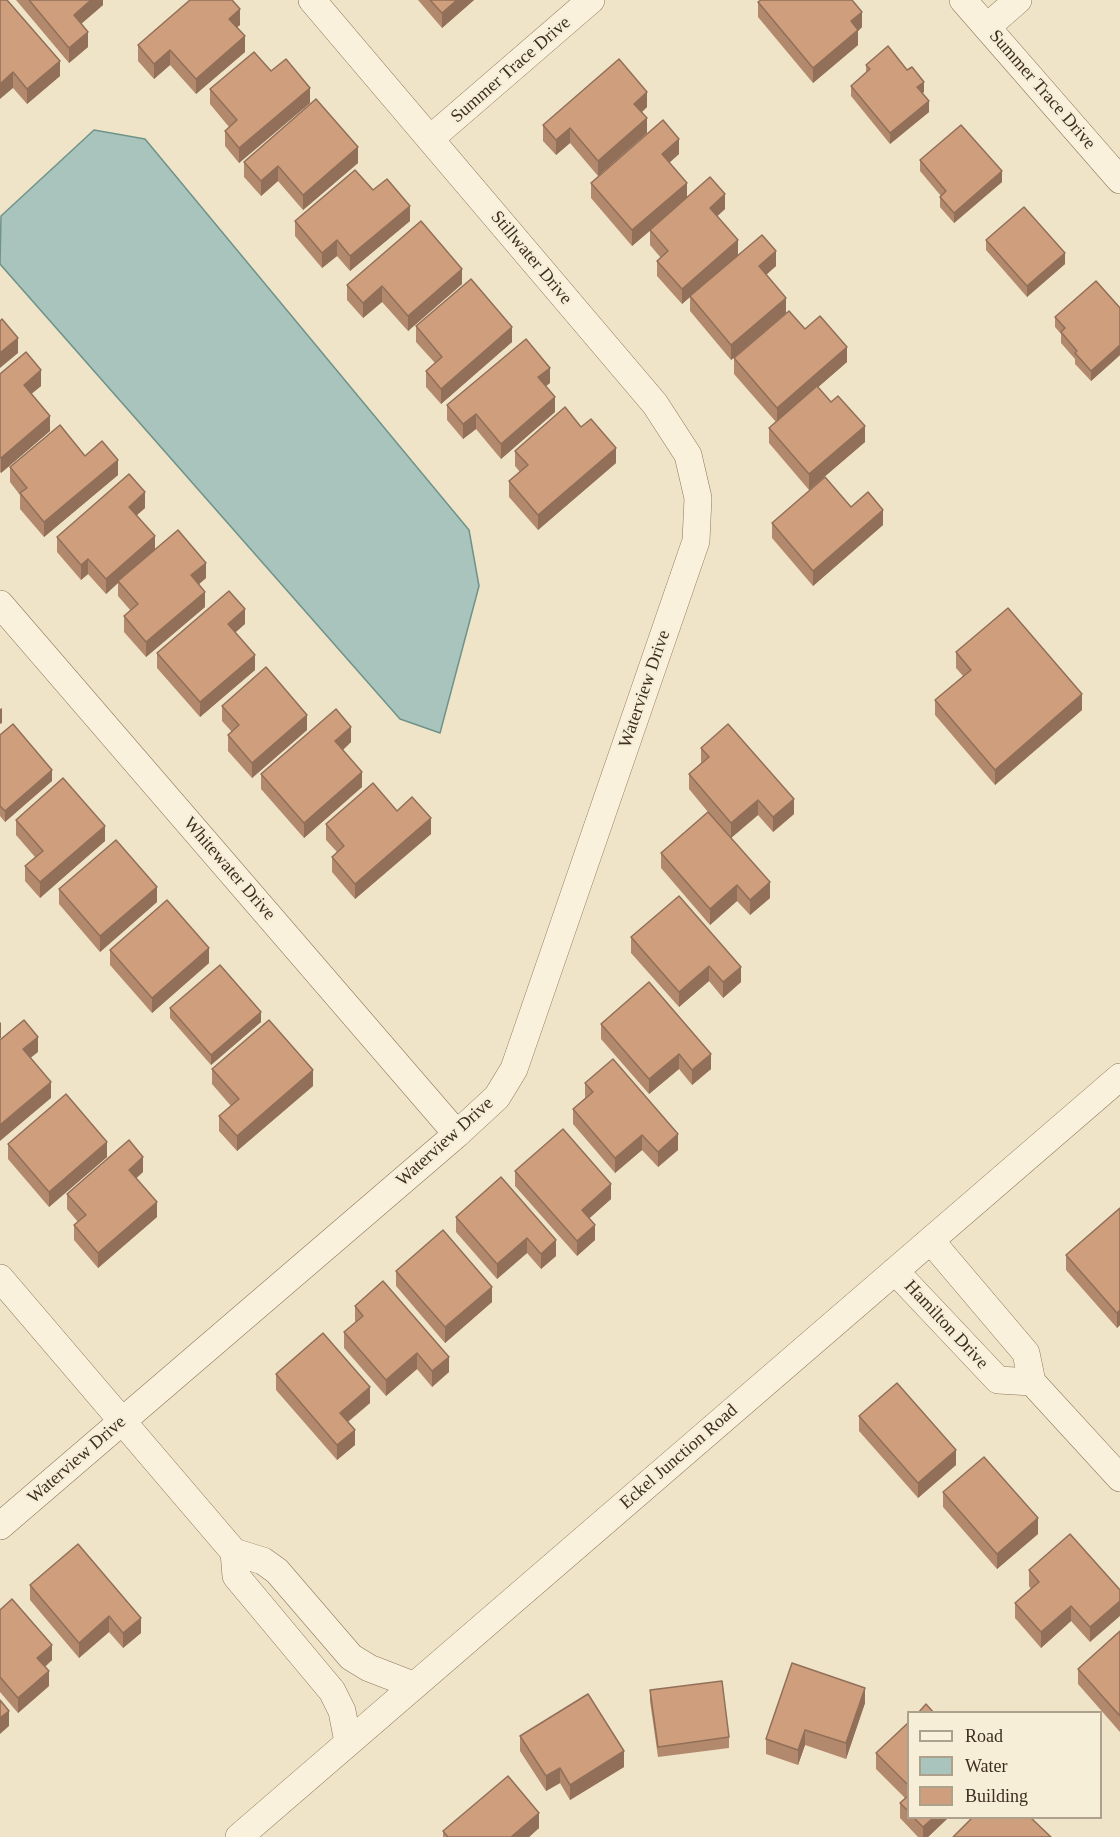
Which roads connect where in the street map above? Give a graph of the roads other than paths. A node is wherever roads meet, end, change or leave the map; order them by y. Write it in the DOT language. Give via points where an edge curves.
graph roads {
  1 [pos="312,0"];
  2 [pos="591,0"];
  3 [pos="963,0"];
  4 [pos="1018,0"];
  5 [pos="987,27"];
  6 [pos="430,139"];
  7 [pos="1120,180"];
  8 [pos="696,541"];
  9 [pos="0,604"];
  10 [pos="1120,1077"];
  11 [pos="457,1134"];
  12 [pos="931,1241"];
  13 [pos="895,1271"];
  14 [pos="0,1278"];
  15 [pos="1032,1382"];
  16 [pos="123,1421"];
  17 [pos="1115,1464"];
  18 [pos="0,1526"];
  19 [pos="234,1552"];
  20 [pos="413,1685"];
  21 [pos="348,1742"];
  22 [pos="238,1837"];
  1 -- 6 [label="street, Stillwater Drive"];
  2 -- 6 [label="street, Summer Trace Drive"];
  3 -- 5 [label="street, Summer Trace Drive"];
  4 -- 5 [label="street"];
  5 -- 7 [label="street, Summer Trace Drive"];
  6 -- 8 [label="street, Stillwater Drive" via="655,404 688,455 698,498"];
  8 -- 11 [label="street, Waterview Drive" via="514,1069 497,1097"];
  9 -- 11 [label="street, Whitewater Drive"];
  10 -- 12 [label="street, Eckel Junction Road"];
  11 -- 16 [label="street, Waterview Drive"];
  12 -- 13 [label="street, Eckel Junction Road"];
  12 -- 15 [label="street" via="1026,1353"];
  13 -- 15 [label="street, Hamilton Drive" via="998,1380"];
  13 -- 20 [label="street, Eckel Junction Road"];
  14 -- 16 [label="street"];
  15 -- 17 [label="street"];
  16 -- 18 [label="street, Waterview Drive"];
  16 -- 19 [label="street"];
  19 -- 20 [label="street" via="263,1561 277,1571 351,1657"];
  19 -- 21 [label="street" via="237,1576 246,1589 332,1691 342,1711"];
  20 -- 21 [label="street, Eckel Junction Road"];
  21 -- 22 [label="street, Eckel Junction Road"];
}
